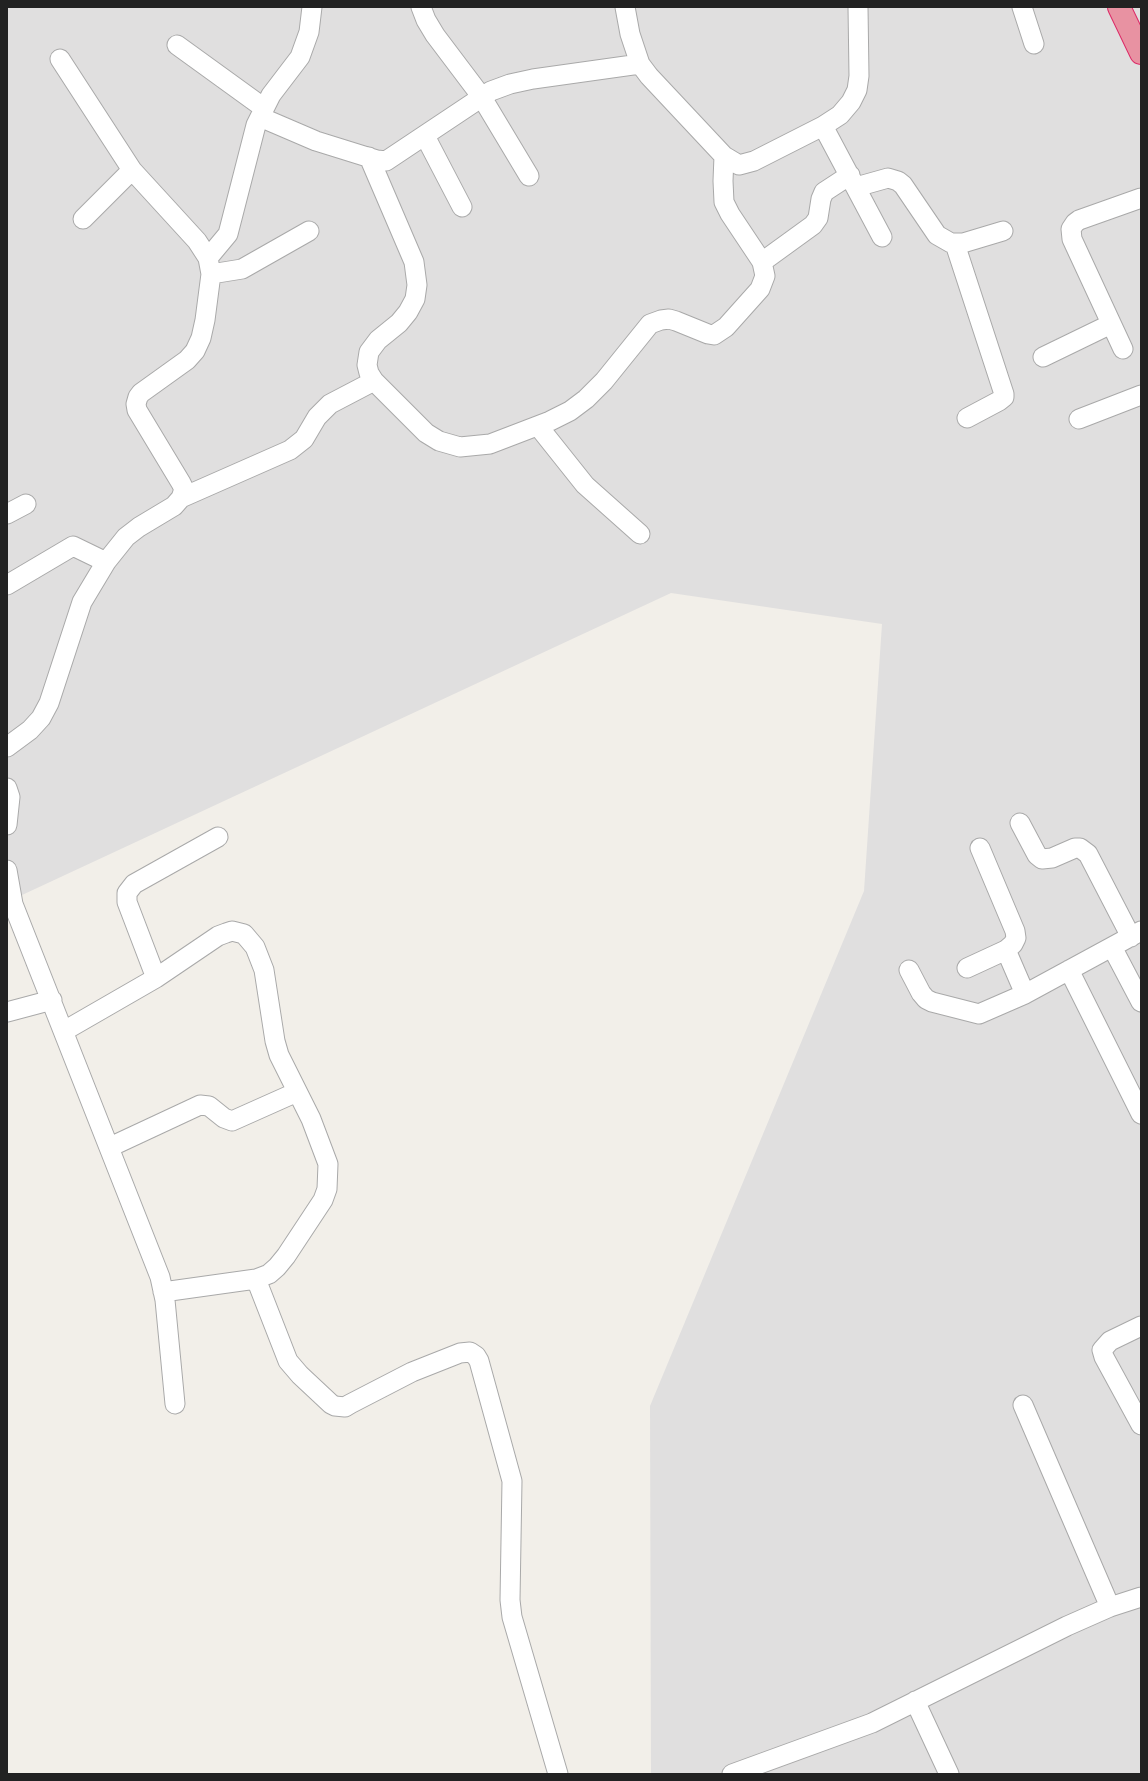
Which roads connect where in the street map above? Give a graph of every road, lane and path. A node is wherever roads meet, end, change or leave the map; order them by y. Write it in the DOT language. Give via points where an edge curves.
graph roads {
  1 [pos="312,7"];
  2 [pos="421,7"];
  3 [pos="625,7"];
  4 [pos="858,7"];
  5 [pos="1022,7"];
  6 [pos="1119,7"];
  7 [pos="1034,44"];
  8 [pos="177,45"];
  9 [pos="1141,53"];
  10 [pos="60,59"];
  11 [pos="640,64"];
  12 [pos="481,96"];
  13 [pos="262,112"];
  14 [pos="823,126"];
  15 [pos="425,136"];
  16 [pos="724,156"];
  17 [pos="369,157"];
  18 [pos="132,170"];
  19 [pos="529,176"];
  20 [pos="853,181"];
  21 [pos="1141,198"];
  22 [pos="462,207"];
  23 [pos="83,219"];
  24 [pos="308,231"];
  25 [pos="1003,231"];
  26 [pos="882,237"];
  27 [pos="955,244"];
  28 [pos="762,262"];
  29 [pos="209,266"];
  30 [pos="1111,324"];
  31 [pos="1123,349"];
  32 [pos="1043,357"];
  33 [pos="374,381"];
  34 [pos="1141,395"];
  35 [pos="967,418"];
  36 [pos="1079,419"];
  37 [pos="538,426"];
  38 [pos="181,498"];
  39 [pos="26,504"];
  40 [pos="7,514"];
  41 [pos="640,534"];
  42 [pos="106,562"];
  43 [pos="7,585"];
  44 [pos="7,747"];
  45 [pos="7,788"];
  46 [pos="1020,823"];
  47 [pos="7,825"];
  48 [pos="218,837"];
  49 [pos="980,848"];
  50 [pos="7,870"];
  51 [pos="10,903"];
  52 [pos="1136,934"];
  53 [pos="1112,947"];
  54 [pos="1006,950"];
  55 [pos="967,968"];
  56 [pos="909,970"];
  57 [pos="1069,970"];
  58 [pos="156,978"];
  59 [pos="1025,994"];
  60 [pos="52,1000"];
  61 [pos="1141,1002"];
  62 [pos="7,1012"];
  63 [pos="64,1031"];
  64 [pos="297,1092"];
  65 [pos="1141,1114"];
  66 [pos="110,1147"];
  67 [pos="256,1279"];
  68 [pos="164,1292"];
  69 [pos="1141,1326"];
  70 [pos="175,1404"];
  71 [pos="1023,1405"];
  72 [pos="1141,1425"];
  73 [pos="1141,1597"];
  74 [pos="1110,1607"];
  75 [pos="915,1701"];
  76 [pos="768,1768"];
  77 [pos="558,1774"];
  78 [pos="732,1774"];
  79 [pos="949,1774"];
  1 -- 13 [label="street" via="309,32 300,57 271,95"];
  2 -- 12 [label="street" via="435,35"];
  3 -- 11 [label="street" via="630,34"];
  4 -- 14 [label="street" via="860,61 857,90 840,115"];
  5 -- 7 [label="street"];
  6 -- 9 [label="highway"];
  8 -- 13 [label="street"];
  10 -- 18 [label="street"];
  11 -- 12 [label="street" via="533,79 510,84"];
  11 -- 16 [label="street"];
  12 -- 15 [label="street"];
  12 -- 19 [label="street"];
  13 -- 17 [label="street" via="316,141"];
  13 -- 29 [label="street" via="253,134 228,234"];
  14 -- 16 [label="street" via="746,164 739,165"];
  14 -- 20 [label="street"];
  15 -- 17 [label="street" via="386,161"];
  15 -- 22 [label="street"];
  16 -- 28 [label="street" via="724,202"];
  17 -- 33 [label="street" via="414,262 417,285 415,299 408,312 369,352 367,366"];
  18 -- 23 [label="street"];
  18 -- 29 [label="street" via="197,241"];
  20 -- 26 [label="street"];
  20 -- 27 [label="street" via="888,178 898,181 937,235 946,242"];
  20 -- 28 [label="street" via="824,192 818,218 813,225"];
  21 -- 30 [label="street" via="1079,220 1071,229 1072,239"];
  24 -- 29 [label="street" via="242,269"];
  25 -- 27 [label="street"];
  27 -- 35 [label="street" via="1004,394 999,401"];
  28 -- 37 [label="street" via="765,276 760,289 720,332 708,334 669,320 650,324 604,381 586,399 570,411"];
  29 -- 38 [label="street" via="205,320 195,351 187,360 141,393 136,404 137,410 184,489"];
  30 -- 31 [label="street"];
  30 -- 32 [label="street"];
  33 -- 37 [label="street" via="426,432 448,445 473,447 490,444"];
  33 -- 38 [label="street" via="330,404 317,417 304,439 290,450"];
  34 -- 36 [label="street"];
  37 -- 41 [label="street" via="585,485"];
  38 -- 42 [label="street" via="174,506 126,537"];
  39 -- 40 [label="street"];
  42 -- 43 [label="street" via="73,546"];
  42 -- 44 [label="street" via="82,602 49,703 41,718"];
  45 -- 47 [label="street" via="10,797"];
  46 -- 52 [label="street" via="1042,859 1052,858 1075,848 1080,848 1088,854"];
  48 -- 58 [label="street" via="134,884 127,893 127,902"];
  49 -- 54 [label="street" via="1016,935 1015,942"];
  50 -- 51 [label="street"];
  51 -- 60 [label="street"];
  52 -- 53 [label="street"];
  53 -- 57 [label="street"];
  53 -- 61 [label="street"];
  54 -- 55 [label="street"];
  54 -- 59 [label="street"];
  56 -- 59 [label="street" via="926,999 975,1013 984,1013"];
  57 -- 59 [label="street"];
  57 -- 65 [label="street"];
  58 -- 63 [label="street"];
  58 -- 64 [label="street" via="218,936 232,931 244,934 255,947 264,970 275,1041"];
  60 -- 62 [label="street"];
  60 -- 63 [label="street"];
  63 -- 66 [label="street"];
  64 -- 66 [label="street" via="232,1121 209,1106 200,1105"];
  64 -- 67 [label="street" via="311,1119 328,1164 327,1189 323,1200 286,1256 269,1274"];
  66 -- 68 [label="street" via="150,1247"];
  67 -- 68 [label="street"];
  67 -- 77 [label="street" via="288,1361 335,1406 345,1407 412,1372 460,1353 470,1352 476,1356 512,1481 512,1617"];
  68 -- 70 [label="street"];
  69 -- 72 [label="street" via="1110,1341 1102,1350"];
  71 -- 74 [label="street"];
  73 -- 74 [label="street"];
  74 -- 75 [label="street"];
  75 -- 76 [label="street" via="872,1723"];
  75 -- 79 [label="street"];
  76 -- 78 [label="street"];
}
